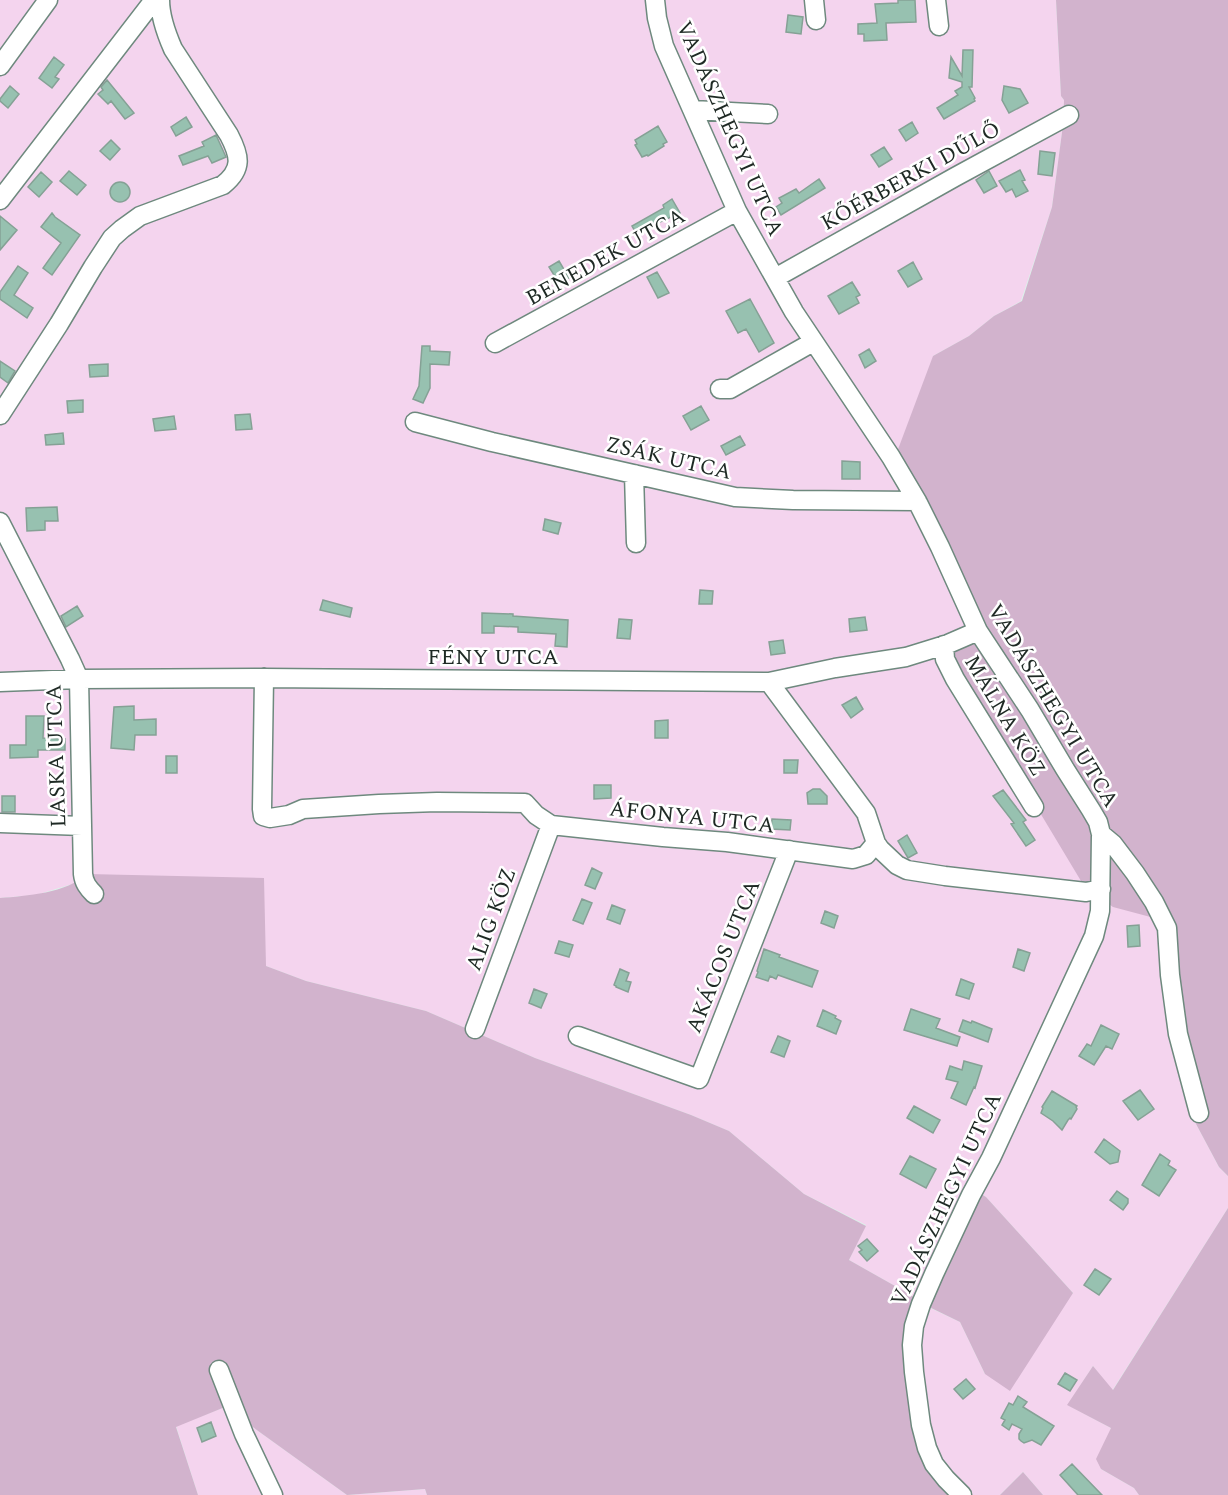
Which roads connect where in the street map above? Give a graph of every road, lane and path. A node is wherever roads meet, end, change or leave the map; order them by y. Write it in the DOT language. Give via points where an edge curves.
graph roads {
  1 [pos="48,0"];
  2 [pos="154,0"];
  3 [pos="160,0"];
  4 [pos="655,0"];
  5 [pos="814,0"];
  6 [pos="936,0"];
  7 [pos="816,20"];
  8 [pos="939,26"];
  9 [pos="0,66"];
  10 [pos="693,110"];
  11 [pos="768,114"];
  12 [pos="1069,116"];
  13 [pos="0,200"];
  14 [pos="737,211"];
  15 [pos="775,278"];
  16 [pos="813,342"];
  17 [pos="495,343"];
  18 [pos="720,389"];
  19 [pos="0,416"];
  20 [pos="415,422"];
  21 [pos="633,474"];
  22 [pos="917,501"];
  23 [pos="0,522"];
  24 [pos="636,543"];
  25 [pos="978,631"];
  26 [pos="944,645"];
  27 [pos="264,678"];
  28 [pos="79,679"];
  29 [pos="0,682"];
  30 [pos="770,682"];
  31 [pos="1034,807"];
  32 [pos="0,823"];
  33 [pos="550,825"];
  34 [pos="82,826"];
  35 [pos="1101,834"];
  36 [pos="876,843"];
  37 [pos="789,850"];
  38 [pos="1101,889"];
  39 [pos="94,894"];
  40 [pos="475,1029"];
  41 [pos="578,1036"];
  42 [pos="1199,1113"];
  43 [pos="219,1370"];
  44 [pos="273,1495"];
  45 [pos="962,1495"];
  1 -- 9 [label="street"];
  2 -- 13 [label="street"];
  3 -- 19 [label="street" via="166,34 229,135 238,159 236,170 223,185 140,216 112,238"];
  4 -- 10 [label="street, VADÁSZHEGYI UTCA" via="664,46"];
  5 -- 7 [label="street"];
  6 -- 8 [label="street"];
  10 -- 11 [label="street"];
  10 -- 14 [label="street, VADÁSZHEGYI UTCA"];
  12 -- 15 [label="street, KŐÉRBERKI DŰLŐ"];
  14 -- 15 [label="street, VADÁSZHEGYI UTCA"];
  14 -- 17 [label="street, BENEDEK UTCA"];
  15 -- 16 [label="street, VADÁSZHEGYI UTCA"];
  16 -- 18 [label="street" via="730,389"];
  16 -- 22 [label="street, VADÁSZHEGYI UTCA"];
  20 -- 21 [label="street, ZSÁK UTCA"];
  21 -- 22 [label="street, ZSÁK UTCA" via="753,499"];
  21 -- 24 [label="street"];
  22 -- 25 [label="street, VADÁSZHEGYI UTCA"];
  23 -- 28 [label="street, LASKA UTCA"];
  25 -- 26 [label="street, FÉNY UTCA"];
  25 -- 35 [label="street, VADÁSZHEGYI UTCA" via="1091,810"];
  26 -- 30 [label="street, FÉNY UTCA" via="906,657"];
  26 -- 31 [label="street, MÁLNA KÖZ" via="945,658 955,679"];
  27 -- 28 [label="street, FÉNY UTCA"];
  27 -- 30 [label="street, FÉNY UTCA"];
  27 -- 33 [label="street" via="263,816 379,804 525,803"];
  28 -- 29 [label="street, FÉNY UTCA"];
  28 -- 34 [label="street, LASKA UTCA"];
  30 -- 36 [label="street" via="866,813"];
  32 -- 34 [label="street"];
  33 -- 37 [label="street, ÁFONYA UTCA"];
  33 -- 40 [label="street, ALIG KÖZ"];
  34 -- 39 [label="street, LASKA UTCA" via="83,880"];
  35 -- 38 [label="street, VADÁSZHEGYI UTCA"];
  35 -- 42 [label="street" via="1135,873 1167,928 1178,1034"];
  36 -- 37 [label="street, ÁFONYA UTCA" via="866,855 853,859"];
  36 -- 38 [label="street" via="888,858 908,870 1086,892"];
  37 -- 41 [label="street, AKÁCOS UTCA" via="699,1079"];
  38 -- 45 [label="street, VADÁSZHEGYI UTCA" via="1098,923 1088,951 971,1195 914,1326 914,1372 927,1448 934,1464"];
  43 -- 44 [label="street"];
}
